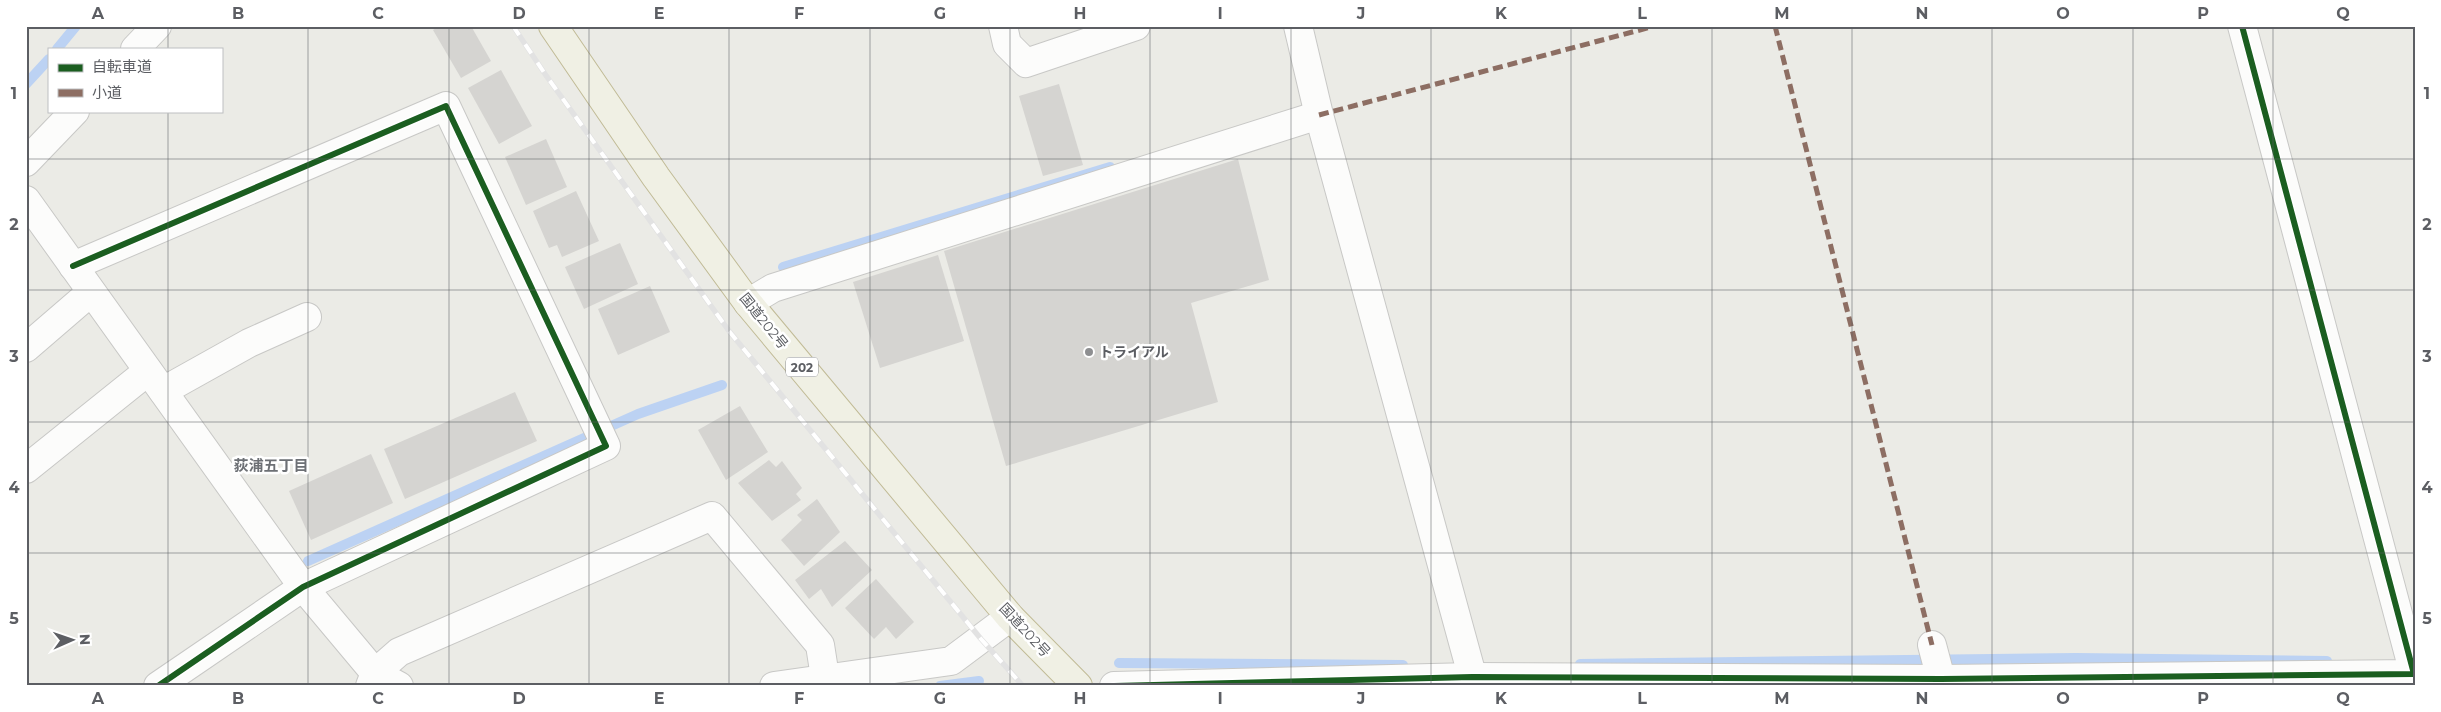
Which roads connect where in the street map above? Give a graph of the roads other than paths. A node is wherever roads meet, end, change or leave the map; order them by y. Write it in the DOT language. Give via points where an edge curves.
graph roads {
  1 [pos="157,26"];
  2 [pos="553,26"];
  3 [pos="1003,26"];
  4 [pos="1136,26"];
  5 [pos="1298,26"];
  6 [pos="2242,26"];
  7 [pos="136,48"];
  8 [pos="74,112"];
  9 [pos="1319,114"];
  10 [pos="26,162"];
  11 [pos="26,200"];
  12 [pos="73,266"];
  13 [pos="91,292"];
  14 [pos="748,303"];
  15 [pos="307,317"];
  16 [pos="26,348"];
  17 [pos="156,381"];
  18 [pos="26,469"];
  19 [pos="303,587"];
  20 [pos="1010,617"];
  21 [pos="1932,645"];
  22 [pos="1471,672"];
  23 [pos="825,677"];
  24 [pos="2413,678"];
  25 [pos="1941,679"];
  26 [pos="381,682"];
  27 [pos="158,686"];
  28 [pos="774,686"];
  29 [pos="1078,686"];
  30 [pos="1114,686"];
  1 -- 7 [label="street"];
  2 -- 14 [label="highway, 国道202号 / 202" via="656,177"];
  3 -- 4 [label="street" via="1007,44 1026,63"];
  5 -- 9 [label="street"];
  6 -- 24 [label="street"];
  8 -- 10 [label="street"];
  9 -- 14 [label="street" via="773,288"];
  9 -- 22 [label="street"];
  11 -- 12 [label="street"];
  12 -- 13 [label="street"];
  12 -- 19 [label="street" via="446,106 606,446"];
  13 -- 16 [label="street"];
  13 -- 17 [label="street"];
  14 -- 20 [label="highway, 国道202号 / 202"];
  15 -- 17 [label="street"];
  17 -- 18 [label="street"];
  17 -- 19 [label="street"];
  19 -- 26 [label="street"];
  19 -- 27 [label="street"];
  20 -- 23 [label="street" via="951,661"];
  20 -- 29 [label="highway, 国道202号 / 202"];
  21 -- 25 [label="street"];
  22 -- 25 [label="street"];
  22 -- 30 [label="street"];
  23 -- 26 [label="street" via="820,645 712,516 400,652"];
  23 -- 28 [label="street"];
  24 -- 25 [label="street"];
}
